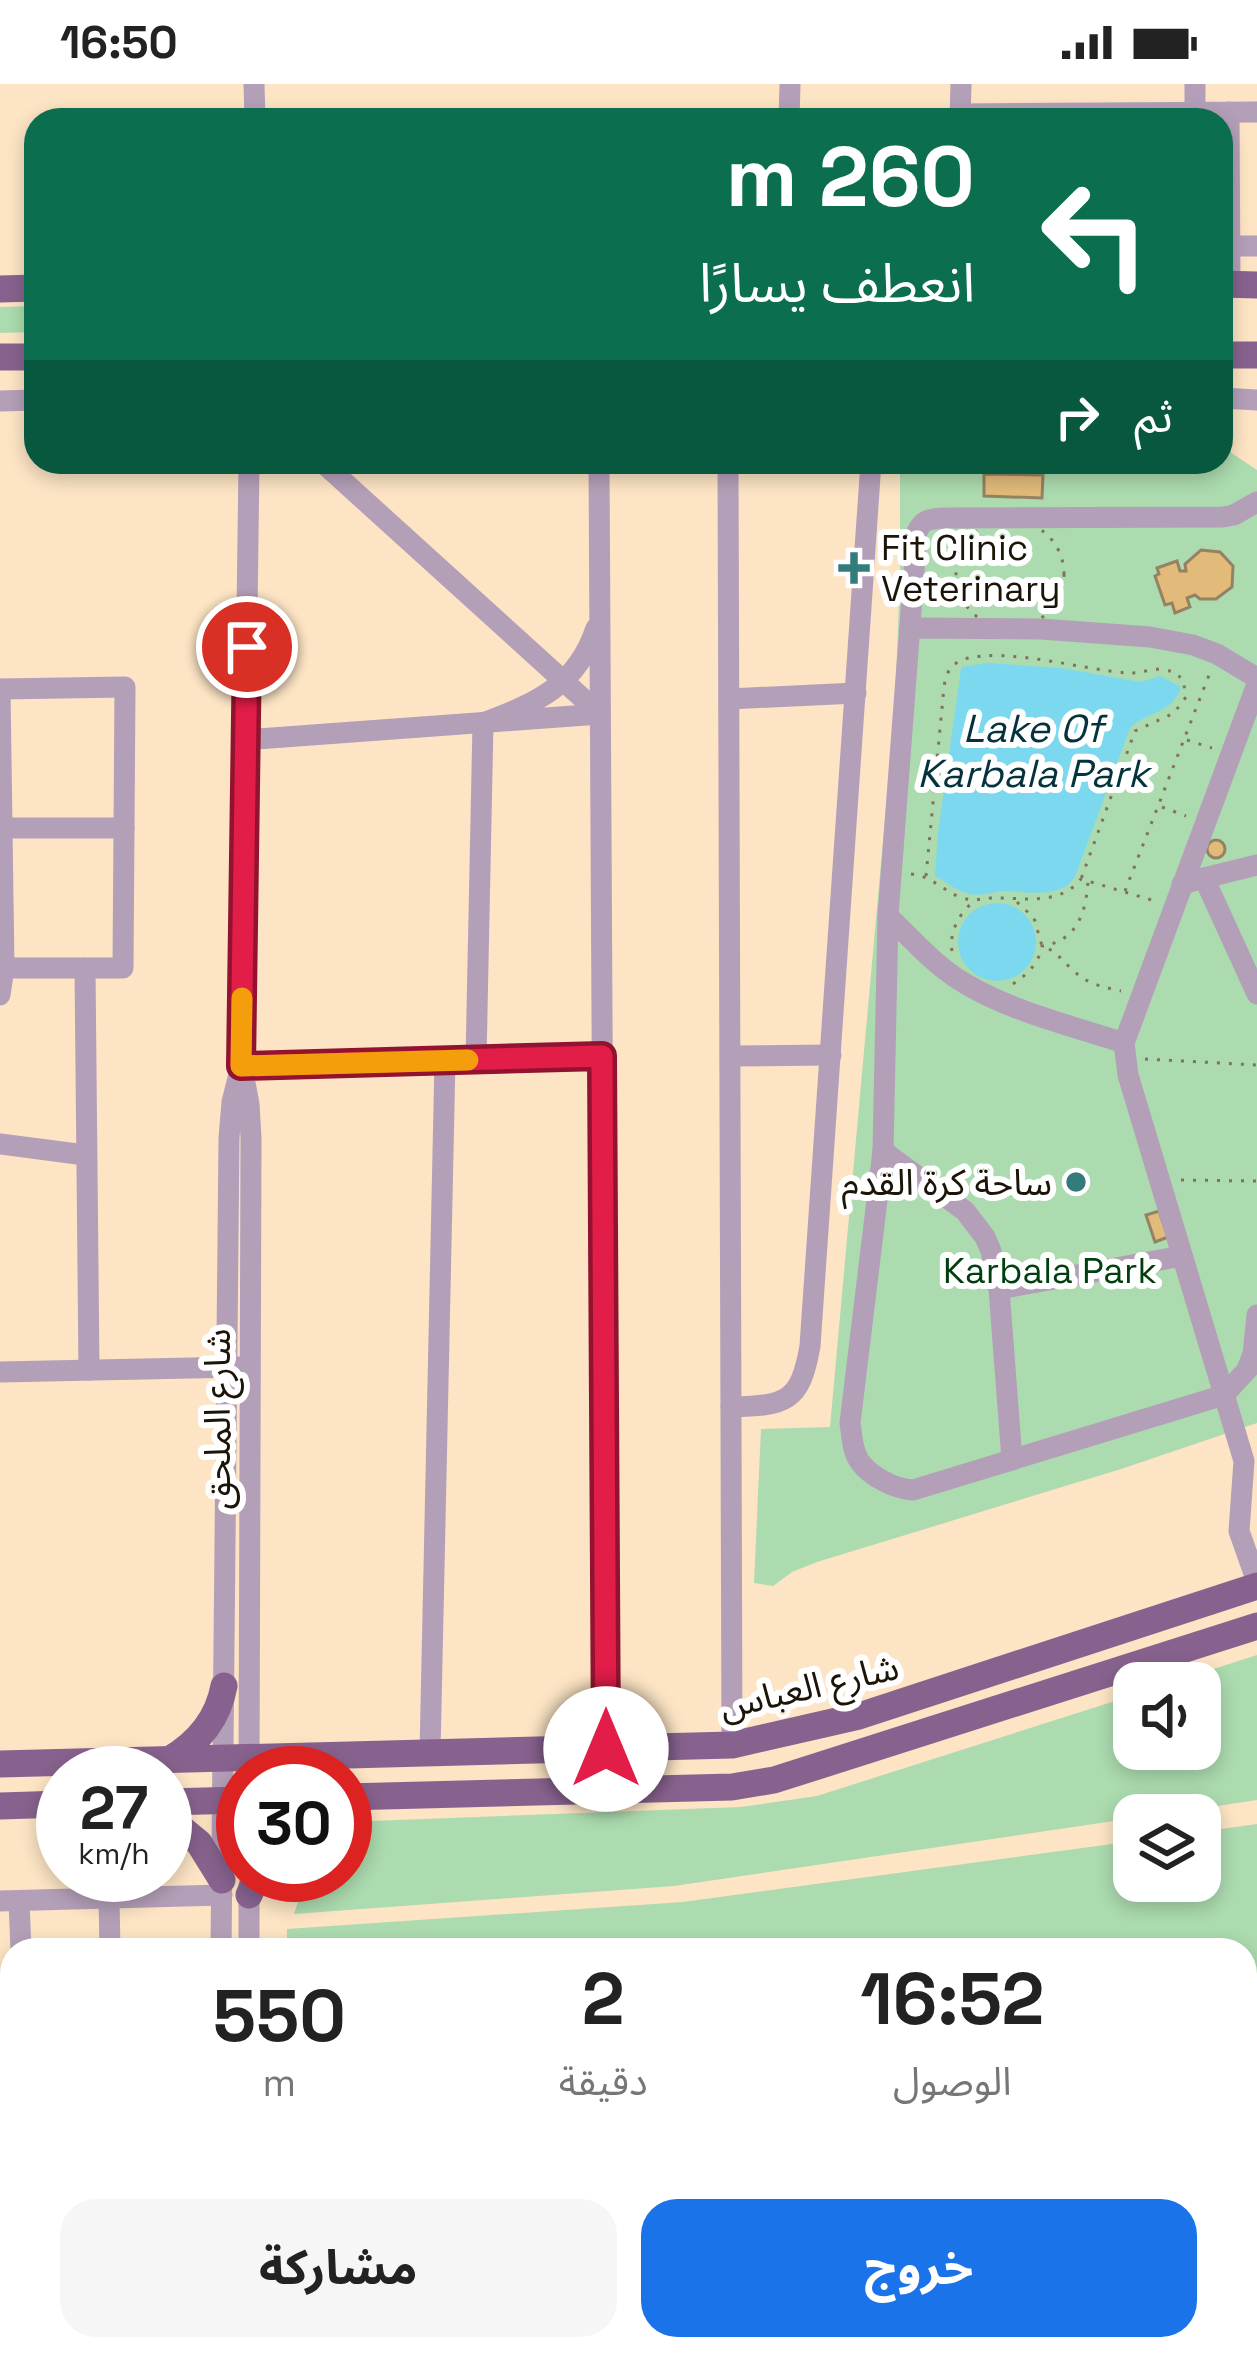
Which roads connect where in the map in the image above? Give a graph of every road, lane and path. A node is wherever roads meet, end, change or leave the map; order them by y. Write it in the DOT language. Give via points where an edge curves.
graph roads {
  1 [pos="249,474"];
  2 [pos="335,474"];
  3 [pos="598,474"];
  4 [pos="728,474"];
  5 [pos="870,474"];
  6 [pos="1257,502"];
  7 [pos="599,618"];
  8 [pos="910,628"];
  9 [pos="1006,628"];
  10 [pos="1217,654"];
  11 [pos="563,680"];
  12 [pos="1257,681"];
  13 [pos="0,689"];
  14 [pos="856,693"];
  15 [pos="729,699"];
  16 [pos="1182,705"];
  17 [pos="1196,710"];
  18 [pos="600,714"];
  19 [pos="483,722"];
  20 [pos="1184,739"];
  21 [pos="245,740"];
  22 [pos="1231,754"];
  23 [pos="1158,806"];
  24 [pos="1205,823"];
  25 [pos="1,828"];
  26 [pos="124,828"];
  27 [pos="1257,865"];
  28 [pos="892,872"];
  29 [pos="926,876"];
  30 [pos="1081,879"];
  31 [pos="1088,881"];
  32 [pos="1193,881"];
  33 [pos="1125,892"];
  34 [pos="1015,900"];
  35 [pos="975,901"];
  36 [pos="1174,907"];
  37 [pos="888,916"];
  38 [pos="1042,946"];
  39 [pos="1246,946"];
  40 [pos="952,956"];
  41 [pos="2,968"];
  42 [pos="85,968"];
  43 [pos="998,989"];
  44 [pos="1257,994"];
  45 [pos="0,995"];
  46 [pos="1140,996"];
  47 [pos="1124,1042"];
  48 [pos="831,1055"];
  49 [pos="602,1056"];
  50 [pos="730,1056"];
  51 [pos="445,1060"];
  52 [pos="476,1060"];
  53 [pos="1257,1065"];
  54 [pos="241,1066"];
  55 [pos="0,1144"];
  56 [pos="883,1151"];
  57 [pos="86,1155"];
  58 [pos="1160,1179"];
  59 [pos="1257,1181"];
  60 [pos="1182,1256"];
  61 [pos="999,1289"];
  62 [pos="1257,1315"];
  63 [pos="1254,1357"];
  64 [pos="226,1367"];
  65 [pos="250,1367"];
  66 [pos="89,1370"];
  67 [pos="0,1372"];
  68 [pos="1224,1395"];
  69 [pos="731,1407"];
  70 [pos="1012,1460"];
  71 [pos="1257,1584"];
  72 [pos="1257,1626"];
  73 [pos="224,1686"];
  74 [pos="732,1745"];
  75 [pos="188,1746"];
  76 [pos="236,1746"];
  77 [pos="240,1746"];
  78 [pos="606,1749"];
  79 [pos="430,1753"];
  80 [pos="372,1756"];
  81 [pos="36,1763"];
  82 [pos="0,1764"];
  83 [pos="372,1796"];
  84 [pos="36,1805"];
  85 [pos="0,1806"];
  86 [pos="192,1837"];
  87 [pos="216,1860"];
  88 [pos="10,1901"];
  89 [pos="109,1902"];
  90 [pos="235,1902"];
  91 [pos="242,1902"];
  92 [pos="18,1938"];
  93 [pos="110,1938"];
  94 [pos="224,1938"];
  95 [pos="247,1938"];
  1 -- 21 [label="street"];
  2 -- 11 [label="street"];
  3 -- 7 [label="street"];
  4 -- 15 [label="street"];
  5 -- 14 [label="street"];
  6 -- 8 [label="street" via="1223,517 928,519 917,532"];
  7 -- 11 [label="street"];
  7 -- 18 [label="street"];
  8 -- 9 [label="street"];
  8 -- 28 [label="street"];
  9 -- 9 [label="path" via="1045,615 1064,572 1041,530 1010,520 965,543 956,575 967,607"];
  9 -- 10 [label="street" via="1150,637"];
  10 -- 12 [label="street"];
  10 -- 17 [label="path"];
  11 -- 18 [label="street"];
  11 -- 19 [label="street" via="528,706"];
  12 -- 22 [label="street"];
  13 -- 25 [label="street"];
  13 -- 26 [label="street" via="124,688"];
  14 -- 15 [label="street"];
  14 -- 48 [label="street"];
  15 -- 50 [label="street"];
  16 -- 17 [label="path"];
  16 -- 29 [label="path" via="1183,679 1164,670 977,657 953,665 944,687"];
  16 -- 30 [label="path" via="1136,730"];
  17 -- 20 [label="path"];
  18 -- 19 [label="street"];
  18 -- 49 [label="street"];
  19 -- 21 [label="street"];
  19 -- 52 [label="street"];
  20 -- 22 [label="path"];
  20 -- 23 [label="path"];
  21 -- 54 [label="street"];
  22 -- 24 [label="street"];
  23 -- 24 [label="path"];
  23 -- 33 [label="path"];
  24 -- 32 [label="street"];
  25 -- 26 [label="street"];
  25 -- 41 [label="street"];
  26 -- 42 [label="street" via="123,968"];
  27 -- 32 [label="street"];
  28 -- 29 [label="path"];
  28 -- 37 [label="street"];
  29 -- 35 [label="path"];
  30 -- 31 [label="path"];
  30 -- 34 [label="path" via="1052,897"];
  31 -- 33 [label="path"];
  31 -- 38 [label="path" via="1075,930"];
  32 -- 36 [label="street"];
  32 -- 39 [label="street"];
  33 -- 36 [label="path"];
  34 -- 35 [label="path"];
  34 -- 38 [label="path" via="1034,918"];
  35 -- 40 [label="path" via="957,923"];
  36 -- 46 [label="street"];
  37 -- 47 [label="street" via="966,985"];
  37 -- 56 [label="street"];
  38 -- 43 [label="path" via="1024,977"];
  38 -- 46 [label="path" via="1095,985"];
  39 -- 44 [label="street"];
  41 -- 42 [label="street"];
  41 -- 45 [label="street"];
  42 -- 57 [label="street"];
  46 -- 47 [label="street"];
  47 -- 53 [label="path" via="1142,1058"];
  47 -- 58 [label="street"];
  48 -- 50 [label="street"];
  48 -- 69 [label="street" via="808,1362 785,1400"];
  49 -- 52 [label="street"];
  49 -- 78 [label="street"];
  50 -- 69 [label="street"];
  51 -- 52 [label="street"];
  51 -- 54 [label="street"];
  51 -- 79 [label="street"];
  54 -- 64 [label="street, شارع الملحق" via="229,1138"];
  54 -- 65 [label="street, شارع الملحق" via="251,1138"];
  55 -- 57 [label="street"];
  56 -- 61 [label="street" via="977,1226"];
  56 -- 70 [label="street" via="850,1423 859,1461 914,1490"];
  57 -- 66 [label="street"];
  58 -- 59 [label="path"];
  58 -- 60 [label="street"];
  60 -- 61 [label="street"];
  60 -- 68 [label="street"];
  61 -- 70 [label="street"];
  62 -- 63 [label="street"];
  63 -- 68 [label="street"];
  64 -- 65 [label="street"];
  64 -- 66 [label="street"];
  64 -- 73 [label="street, شارع الملحق"];
  65 -- 77 [label="street, شارع الملحق"];
  66 -- 67 [label="street"];
  68 -- 70 [label="street"];
  68 -- 71 [label="street" via="1244,1461 1239,1531"];
  69 -- 74 [label="street"];
  71 -- 74 [label="main road, شارع العباس" via="859,1716"];
  72 -- 83 [label="main road, شارع العباس" via="774,1780"];
  73 -- 75 [label="main road" via="217,1712"];
  73 -- 76 [label="street, شارع الملحق"];
  74 -- 78 [label="main road, شارع العباس"];
  78 -- 79 [label="main road, شارع العباس"];
  79 -- 80 [label="main road, شارع العباس"];
  81 -- 82 [label="main road, شارع العباس"];
  84 -- 85 [label="main road"];
  86 -- 87 [label="main road"];
  88 -- 92 [label="street"];
  89 -- 93 [label="street"];
  90 -- 94 [label="street, شارع الملحق"];
  91 -- 95 [label="street, شارع الملحق"];
}
